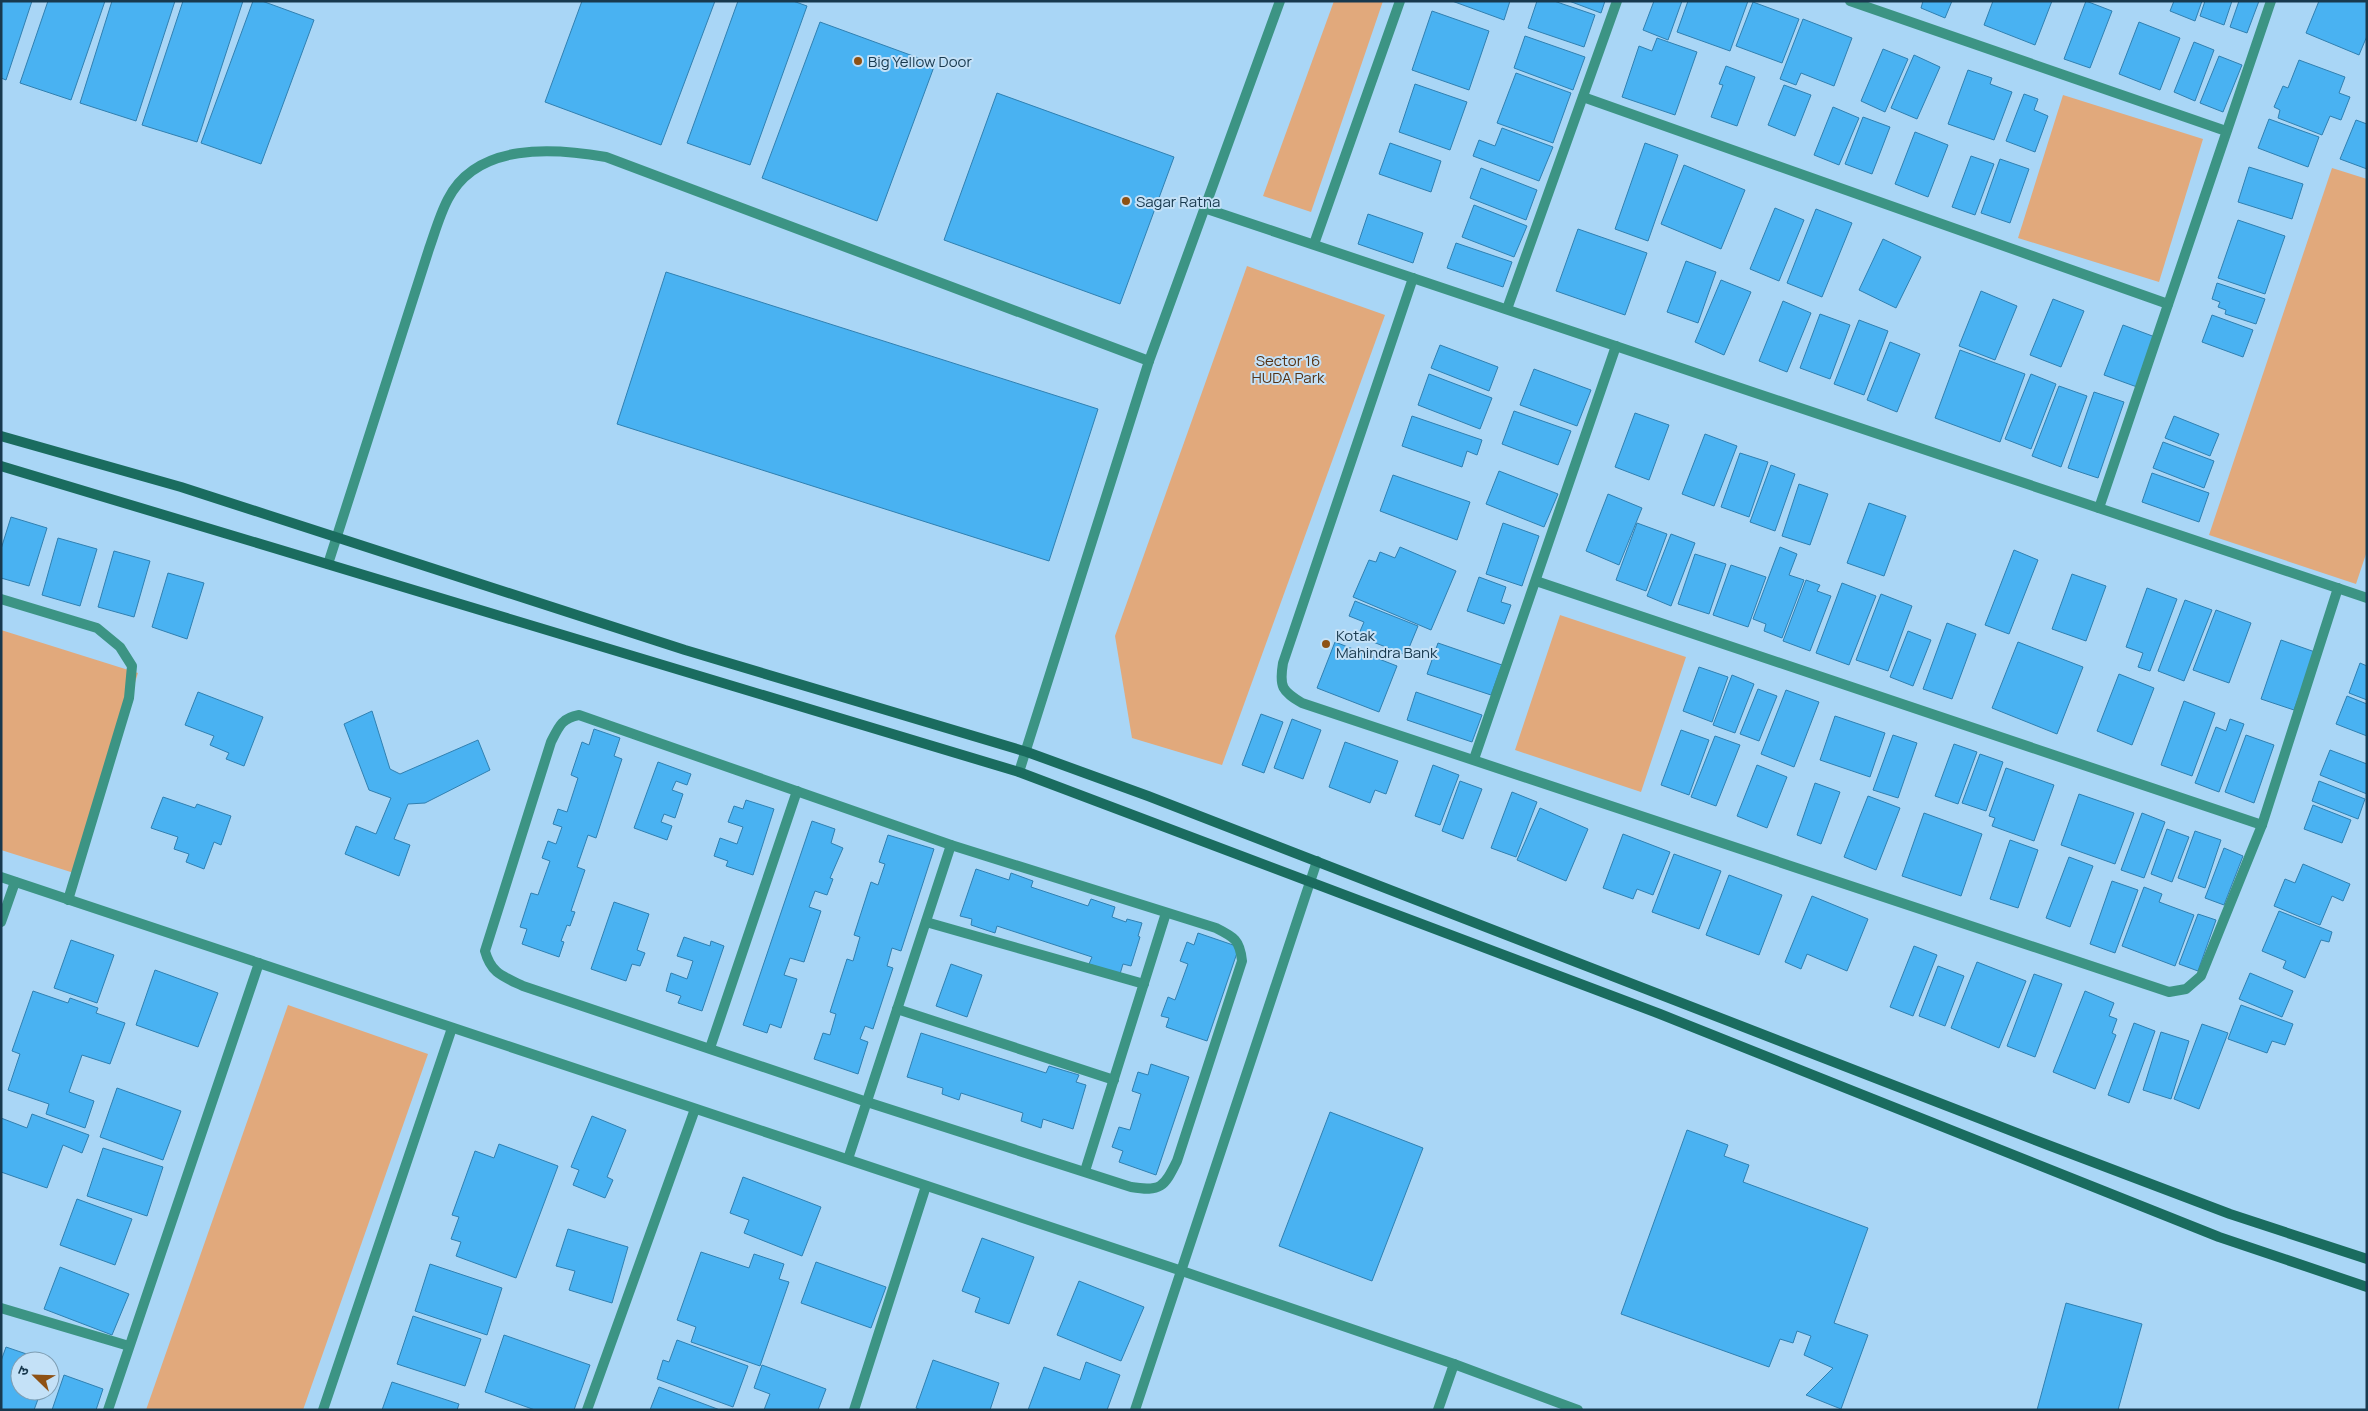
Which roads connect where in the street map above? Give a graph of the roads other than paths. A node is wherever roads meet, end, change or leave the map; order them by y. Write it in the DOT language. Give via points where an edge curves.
graph roads {
  1 [pos="1280,1"];
  2 [pos="1400,1"];
  3 [pos="1617,1"];
  4 [pos="1850,1"];
  5 [pos="2271,1"];
  6 [pos="1583,97"];
  7 [pos="2226,131"];
  8 [pos="1204,208"];
  9 [pos="1314,244"];
  10 [pos="1413,278"];
  11 [pos="2168,304"];
  12 [pos="1507,309"];
  13 [pos="1616,346"];
  14 [pos="1149,361"];
  15 [pos="1,436"];
  16 [pos="1,466"];
  17 [pos="2099,508"];
  18 [pos="336,536"];
  19 [pos="328,564"];
  20 [pos="1536,581"];
  21 [pos="2338,588"];
  22 [pos="1,598"];
  23 [pos="2367,598"];
  24 [pos="1028,752"];
  25 [pos="1474,759"];
  26 [pos="1019,772"];
  27 [pos="797,791"];
  28 [pos="2262,826"];
  29 [pos="951,845"];
  30 [pos="1316,862"];
  31 [pos="1,877"];
  32 [pos="1310,880"];
  33 [pos="16,882"];
  34 [pos="68,900"];
  35 [pos="1166,913"];
  36 [pos="1,922"];
  37 [pos="926,922"];
  38 [pos="258,963"];
  39 [pos="1144,984"];
  40 [pos="897,1009"];
  41 [pos="452,1028"];
  42 [pos="710,1048"];
  43 [pos="1114,1080"];
  44 [pos="867,1102"];
  45 [pos="695,1108"];
  46 [pos="848,1159"];
  47 [pos="1085,1171"];
  48 [pos="926,1186"];
  49 [pos="2367,1260"];
  50 [pos="1182,1271"];
  51 [pos="2367,1287"];
  52 [pos="1,1308"];
  53 [pos="129,1346"];
  54 [pos="1454,1364"];
  55 [pos="108,1410"];
  56 [pos="323,1410"];
  57 [pos="587,1410"];
  58 [pos="854,1410"];
  59 [pos="1135,1410"];
  60 [pos="1438,1410"];
  61 [pos="1578,1410"];
  1 -- 8 [label="street"];
  2 -- 9 [label="street"];
  3 -- 6 [label="street"];
  4 -- 7 [label="street"];
  5 -- 7 [label="street"];
  6 -- 11 [label="street"];
  6 -- 12 [label="street"];
  7 -- 11 [label="street"];
  8 -- 9 [label="street"];
  8 -- 14 [label="street"];
  9 -- 10 [label="street"];
  10 -- 12 [label="street"];
  10 -- 25 [label="street" via="1280,680 1288,694 1302,703"];
  11 -- 17 [label="street"];
  12 -- 13 [label="street"];
  13 -- 17 [label="street"];
  13 -- 20 [label="street"];
  14 -- 18 [label="street" via="606,157 544,150 498,157 471,170 448,197"];
  14 -- 24 [label="street"];
  15 -- 18 [label="street" via="181,487"];
  16 -- 19 [label="street"];
  17 -- 21 [label="street"];
  18 -- 19 [label="street"];
  18 -- 24 [label="street" via="686,650"];
  19 -- 26 [label="street"];
  20 -- 25 [label="street"];
  20 -- 28 [label="street"];
  21 -- 23 [label="street"];
  21 -- 28 [label="street"];
  22 -- 34 [label="street" via="96,628 120,647 132,666 129,698"];
  24 -- 26 [label="street"];
  24 -- 30 [label="street"];
  25 -- 28 [label="street" via="2169,992 2186,989 2201,976"];
  26 -- 32 [label="street"];
  27 -- 29 [label="street"];
  27 -- 42 [label="street"];
  27 -- 42 [label="street" via="579,715 568,717 551,742 485,951 489,966 523,986"];
  29 -- 35 [label="street"];
  29 -- 37 [label="street"];
  30 -- 32 [label="street"];
  30 -- 49 [label="street" via="2057,1149 2230,1214"];
  31 -- 33 [label="street"];
  32 -- 50 [label="street"];
  32 -- 51 [label="street" via="1660,1014 2219,1237"];
  33 -- 34 [label="street"];
  33 -- 36 [label="street"];
  34 -- 38 [label="street"];
  35 -- 39 [label="street"];
  35 -- 47 [label="street" via="1231,935 1241,946 1242,961 1169,1177 1159,1188 1147,1190 1131,1188"];
  37 -- 39 [label="street"];
  37 -- 40 [label="street"];
  38 -- 41 [label="street"];
  38 -- 53 [label="street"];
  39 -- 43 [label="street"];
  40 -- 43 [label="street"];
  40 -- 44 [label="street"];
  41 -- 45 [label="street"];
  41 -- 56 [label="street"];
  42 -- 44 [label="street"];
  43 -- 47 [label="street"];
  44 -- 46 [label="street"];
  44 -- 47 [label="street"];
  45 -- 46 [label="street"];
  45 -- 57 [label="street"];
  46 -- 48 [label="street"];
  48 -- 50 [label="street"];
  48 -- 58 [label="street"];
  50 -- 54 [label="street"];
  50 -- 59 [label="street"];
  52 -- 53 [label="street"];
  53 -- 55 [label="street"];
  54 -- 60 [label="street"];
  54 -- 61 [label="street"];
}
